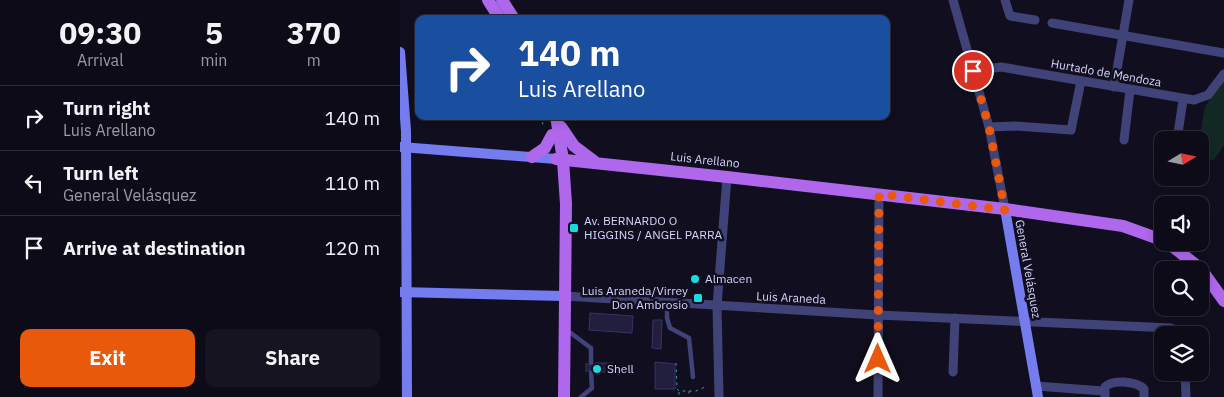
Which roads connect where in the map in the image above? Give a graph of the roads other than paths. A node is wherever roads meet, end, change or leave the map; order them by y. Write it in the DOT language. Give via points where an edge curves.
graph roads {
  1 [pos="488,0"];
  2 [pos="502,0"];
  3 [pos="953,0"];
  4 [pos="1005,0"];
  5 [pos="1129,0"];
  6 [pos="497,15"];
  7 [pos="511,15"];
  8 [pos="1035,20"];
  9 [pos="1052,23"];
  10 [pos="1123,35"];
  11 [pos="400,52"];
  12 [pos="1224,53"];
  13 [pos="973,71"];
  14 [pos="1224,74"];
  15 [pos="1081,81"];
  16 [pos="1114,87"];
  17 [pos="1130,90"];
  18 [pos="1183,100"];
  19 [pos="548,120"];
  20 [pos="556,120"];
  21 [pos="558,120"];
  22 [pos="989,127"];
  23 [pos="1178,131"];
  24 [pos="552,135"];
  25 [pos="1124,140"];
  26 [pos="403,147"];
  27 [pos="532,157"];
  28 [pos="560,160"];
  29 [pos="596,162"];
  30 [pos="727,176"];
  31 [pos="403,194"];
  32 [pos="879,194"];
  33 [pos="1005,210"];
  34 [pos="1154,237"];
  35 [pos="1178,251"];
  36 [pos="403,293"];
  37 [pos="564,296"];
  38 [pos="1224,301"];
  39 [pos="667,302"];
  40 [pos="717,306"];
  41 [pos="878,315"];
  42 [pos="954,318"];
  43 [pos="1024,321"];
  44 [pos="1154,327"];
  45 [pos="564,329"];
  46 [pos="591,363"];
  47 [pos="591,372"];
  48 [pos="953,372"];
  49 [pos="693,377"];
  50 [pos="1185,381"];
  51 [pos="1036,386"];
  52 [pos="1104,394"];
  53 [pos="407,397"];
  54 [pos="564,397"];
  55 [pos="581,397"];
  56 [pos="719,397"];
  57 [pos="878,397"];
  58 [pos="1038,397"];
  59 [pos="1144,397"];
  60 [pos="1186,397"];
  1 -- 6 [label="main road"];
  2 -- 7 [label="main road"];
  3 -- 13 [label="street, General Velásquez"];
  4 -- 8 [label="street" via="1010,16"];
  5 -- 10 [label="street"];
  9 -- 10 [label="street"];
  10 -- 12 [label="street"];
  10 -- 16 [label="street"];
  11 -- 26 [label="street"];
  13 -- 15 [label="street, Hurtado de Mendoza" via="1001,67"];
  13 -- 22 [label="street, General Velásquez"];
  14 -- 18 [label="street, Hurtado de Mendoza" via="1208,95"];
  15 -- 16 [label="street, Hurtado de Mendoza"];
  15 -- 22 [label="street" via="1071,130"];
  16 -- 17 [label="street, Hurtado de Mendoza"];
  17 -- 18 [label="street, Hurtado de Mendoza"];
  17 -- 25 [label="street"];
  18 -- 23 [label="street"];
  19 -- 24 [label="main road"];
  20 -- 28 [label="main road"];
  21 -- 29 [label="main road" via="574,146"];
  22 -- 33 [label="street, General Velásquez"];
  24 -- 27 [label="main road" via="545,148"];
  24 -- 28 [label="main road"];
  26 -- 27 [label="street, Luis Arellano"];
  26 -- 31 [label="street"];
  27 -- 28 [label="street, Luis Arellano"];
  28 -- 29 [label="main road, Luis Arellano"];
  28 -- 37 [label="main road" via="560,247"];
  29 -- 30 [label="main road, Luis Arellano"];
  30 -- 32 [label="main road, Luis Arellano"];
  30 -- 40 [label="street"];
  31 -- 36 [label="street"];
  32 -- 33 [label="main road, Luis Arellano"];
  32 -- 41 [label="street"];
  33 -- 34 [label="main road, Luis Arellano" via="1123,226"];
  33 -- 43 [label="street, General Velásquez"];
  35 -- 38 [label="main road" via="1201,269"];
  36 -- 37 [label="street, Luis Araneda"];
  36 -- 53 [label="street"];
  37 -- 39 [label="street, Luis Araneda"];
  37 -- 45 [label="main road"];
  39 -- 40 [label="street, Luis Araneda"];
  39 -- 49 [label="lane" via="670,328 689,338"];
  40 -- 41 [label="street, Luis Araneda"];
  40 -- 56 [label="street"];
  41 -- 42 [label="street, Luis Araneda"];
  41 -- 57 [label="street"];
  42 -- 43 [label="street, Luis Araneda"];
  42 -- 48 [label="street"];
  43 -- 44 [label="street, Luis Araneda"];
  43 -- 51 [label="street, General Velásquez"];
  45 -- 46 [label="lane" via="591,348"];
  45 -- 54 [label="main road"];
  47 -- 55 [label="lane" via="592,388"];
  50 -- 60 [label="street"];
  51 -- 52 [label="street"];
  51 -- 58 [label="street, General Velásquez"];
  52 -- 59 [label="street" via="1110,383 1136,384 1144,389"];
}
